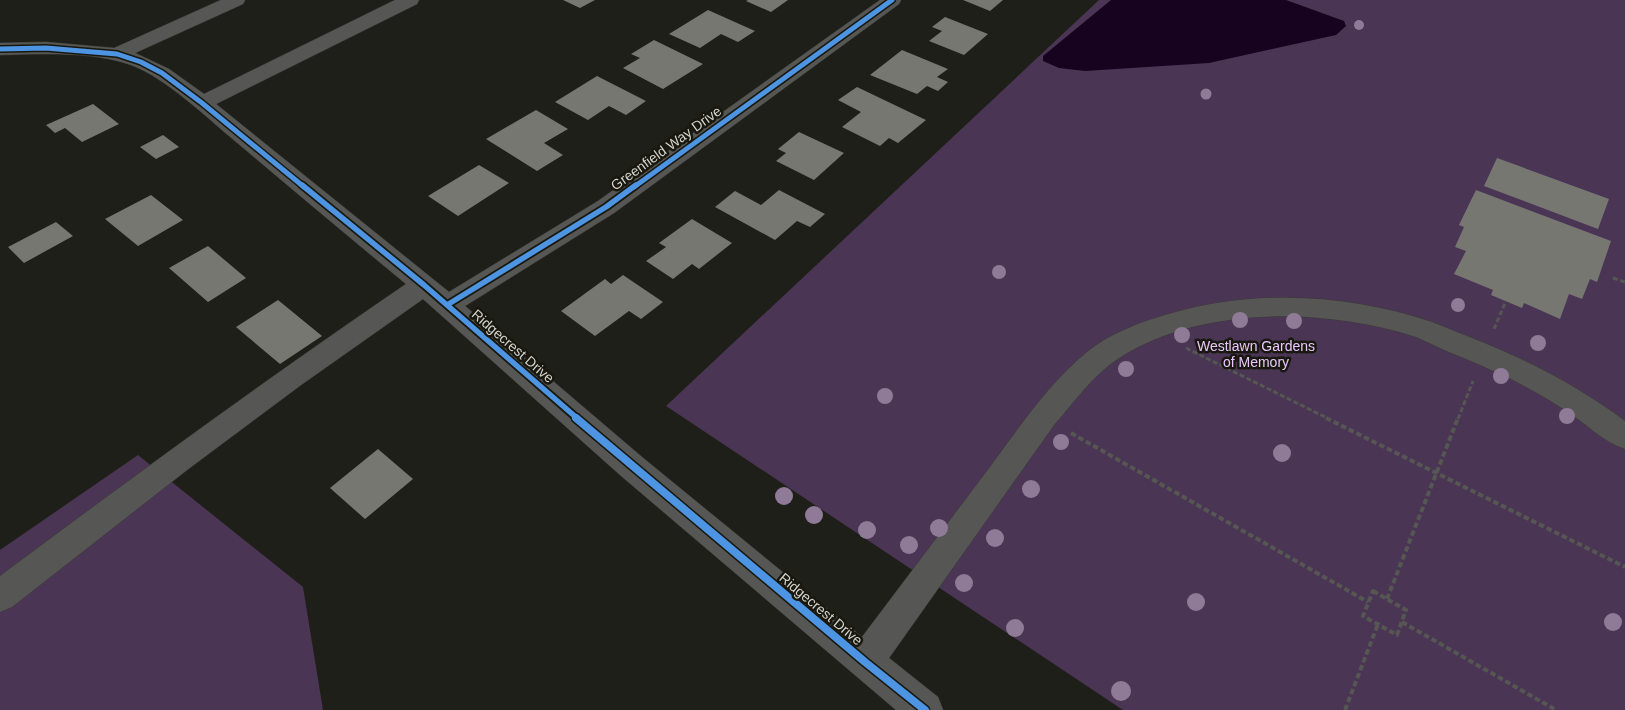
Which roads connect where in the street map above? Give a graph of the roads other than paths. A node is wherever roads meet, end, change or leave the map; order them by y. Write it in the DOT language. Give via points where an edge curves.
graph roads {
  1 [pos="236,0"];
  2 [pos="410,0"];
  3 [pos="892,0"];
  4 [pos="0,49"];
  5 [pos="117,54"];
  6 [pos="202,103"];
  7 [pos="424,286"];
  8 [pos="447,305"];
  9 [pos="1625,437"];
  10 [pos="0,596"];
  11 [pos="865,662"];
  12 [pos="925,710"];
  1 -- 5 [label="street"];
  2 -- 6 [label="street"];
  3 -- 8 [label="street, Greenfield Way Drive" via="606,207"];
  4 -- 5 [label="street, Ridgecrest Drive" via="46,48"];
  5 -- 6 [label="street, Ridgecrest Drive" via="162,74"];
  6 -- 7 [label="street, Ridgecrest Drive"];
  7 -- 8 [label="street, Ridgecrest Drive"];
  7 -- 10 [label="street" via="291,376"];
  8 -- 11 [label="street, Ridgecrest Drive" via="638,472"];
  9 -- 11 [label="street" via="1565,395 1484,353 1415,327 1310,308 1224,310 1186,317 1149,330 1106,352 1074,383 1044,417"];
  11 -- 12 [label="street, Ridgecrest Drive"];
}
